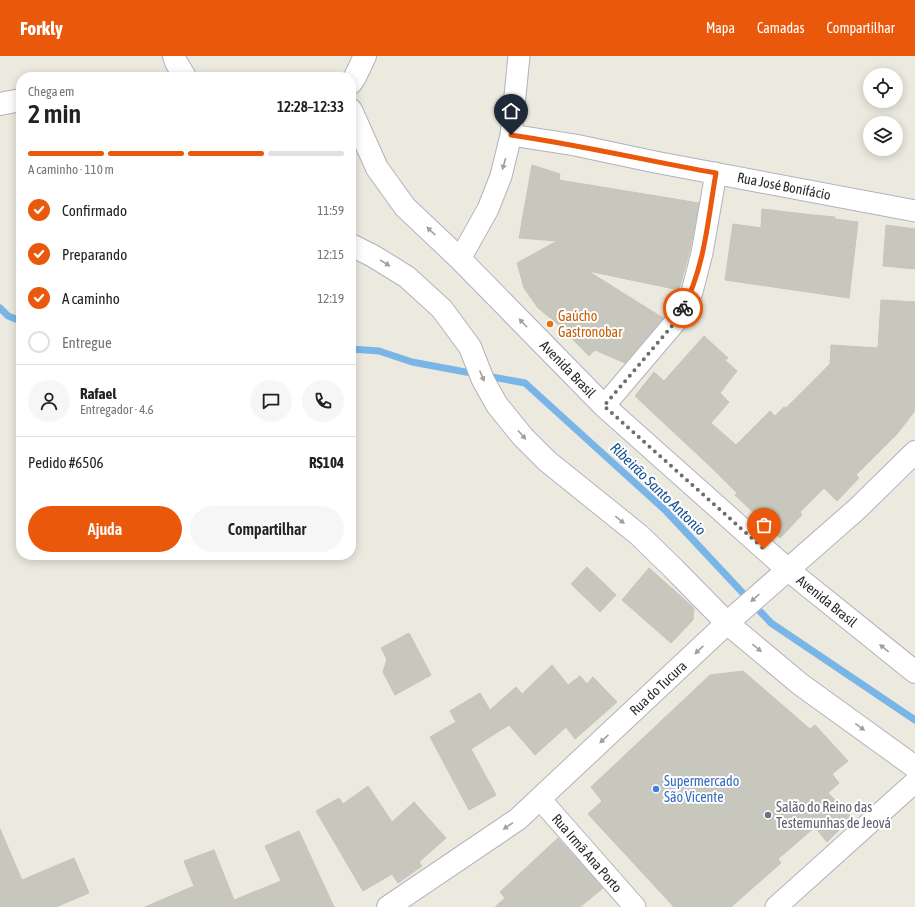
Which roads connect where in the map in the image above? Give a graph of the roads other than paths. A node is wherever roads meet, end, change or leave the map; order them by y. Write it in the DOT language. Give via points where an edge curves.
graph roads {
  1 [pos="174,56"];
  2 [pos="365,56"];
  3 [pos="519,56"];
  4 [pos="182,72"];
  5 [pos="356,75"];
  6 [pos="16,101"];
  7 [pos="0,104"];
  8 [pos="356,121"];
  9 [pos="511,135"];
  10 [pos="716,173"];
  11 [pos="915,210"];
  12 [pos="356,248"];
  13 [pos="460,259"];
  14 [pos="604,406"];
  15 [pos="915,452"];
  16 [pos="780,575"];
  17 [pos="732,619"];
  18 [pos="915,672"];
  19 [pos="915,767"];
  20 [pos="915,782"];
  21 [pos="540,799"];
  22 [pos="388,907"];
  23 [pos="635,907"];
  24 [pos="776,907"];
  1 -- 4 [label="main road"];
  2 -- 5 [label="main road"];
  3 -- 9 [label="street"];
  6 -- 7 [label="main road"];
  13 -- 8 [label="main road, Avenida Brasil, one-way" via="405,208 377,168"];
  9 -- 10 [label="street, Rua José Bonifácio"];
  9 -- 13 [label="street, one-way" via="488,209"];
  10 -- 11 [label="street, Rua José Bonifácio"];
  10 -- 14 [label="street" via="702,253 692,292 677,320"];
  12 -- 17 [label="main road, one-way" via="407,277 442,309 470,347 483,380 497,405 547,461 639,536"];
  14 -- 13 [label="main road, Avenida Brasil, one-way"];
  14 -- 16 [label="main road, Avenida Brasil"];
  15 -- 16 [label="main road, Rua do Tucura" via="857,509"];
  16 -- 17 [label="main road, Rua do Tucura, one-way"];
  18 -- 16 [label="main road, Avenida Brasil, one-way"];
  17 -- 19 [label="main road, one-way" via="800,684"];
  17 -- 21 [label="main road, Rua do Tucura, one-way"];
  20 -- 24 [label="street"];
  21 -- 22 [label="main road, Rua do Tucura, one-way" via="518,819"];
  21 -- 23 [label="street, Rua Irmã Ana Porto"];
}
